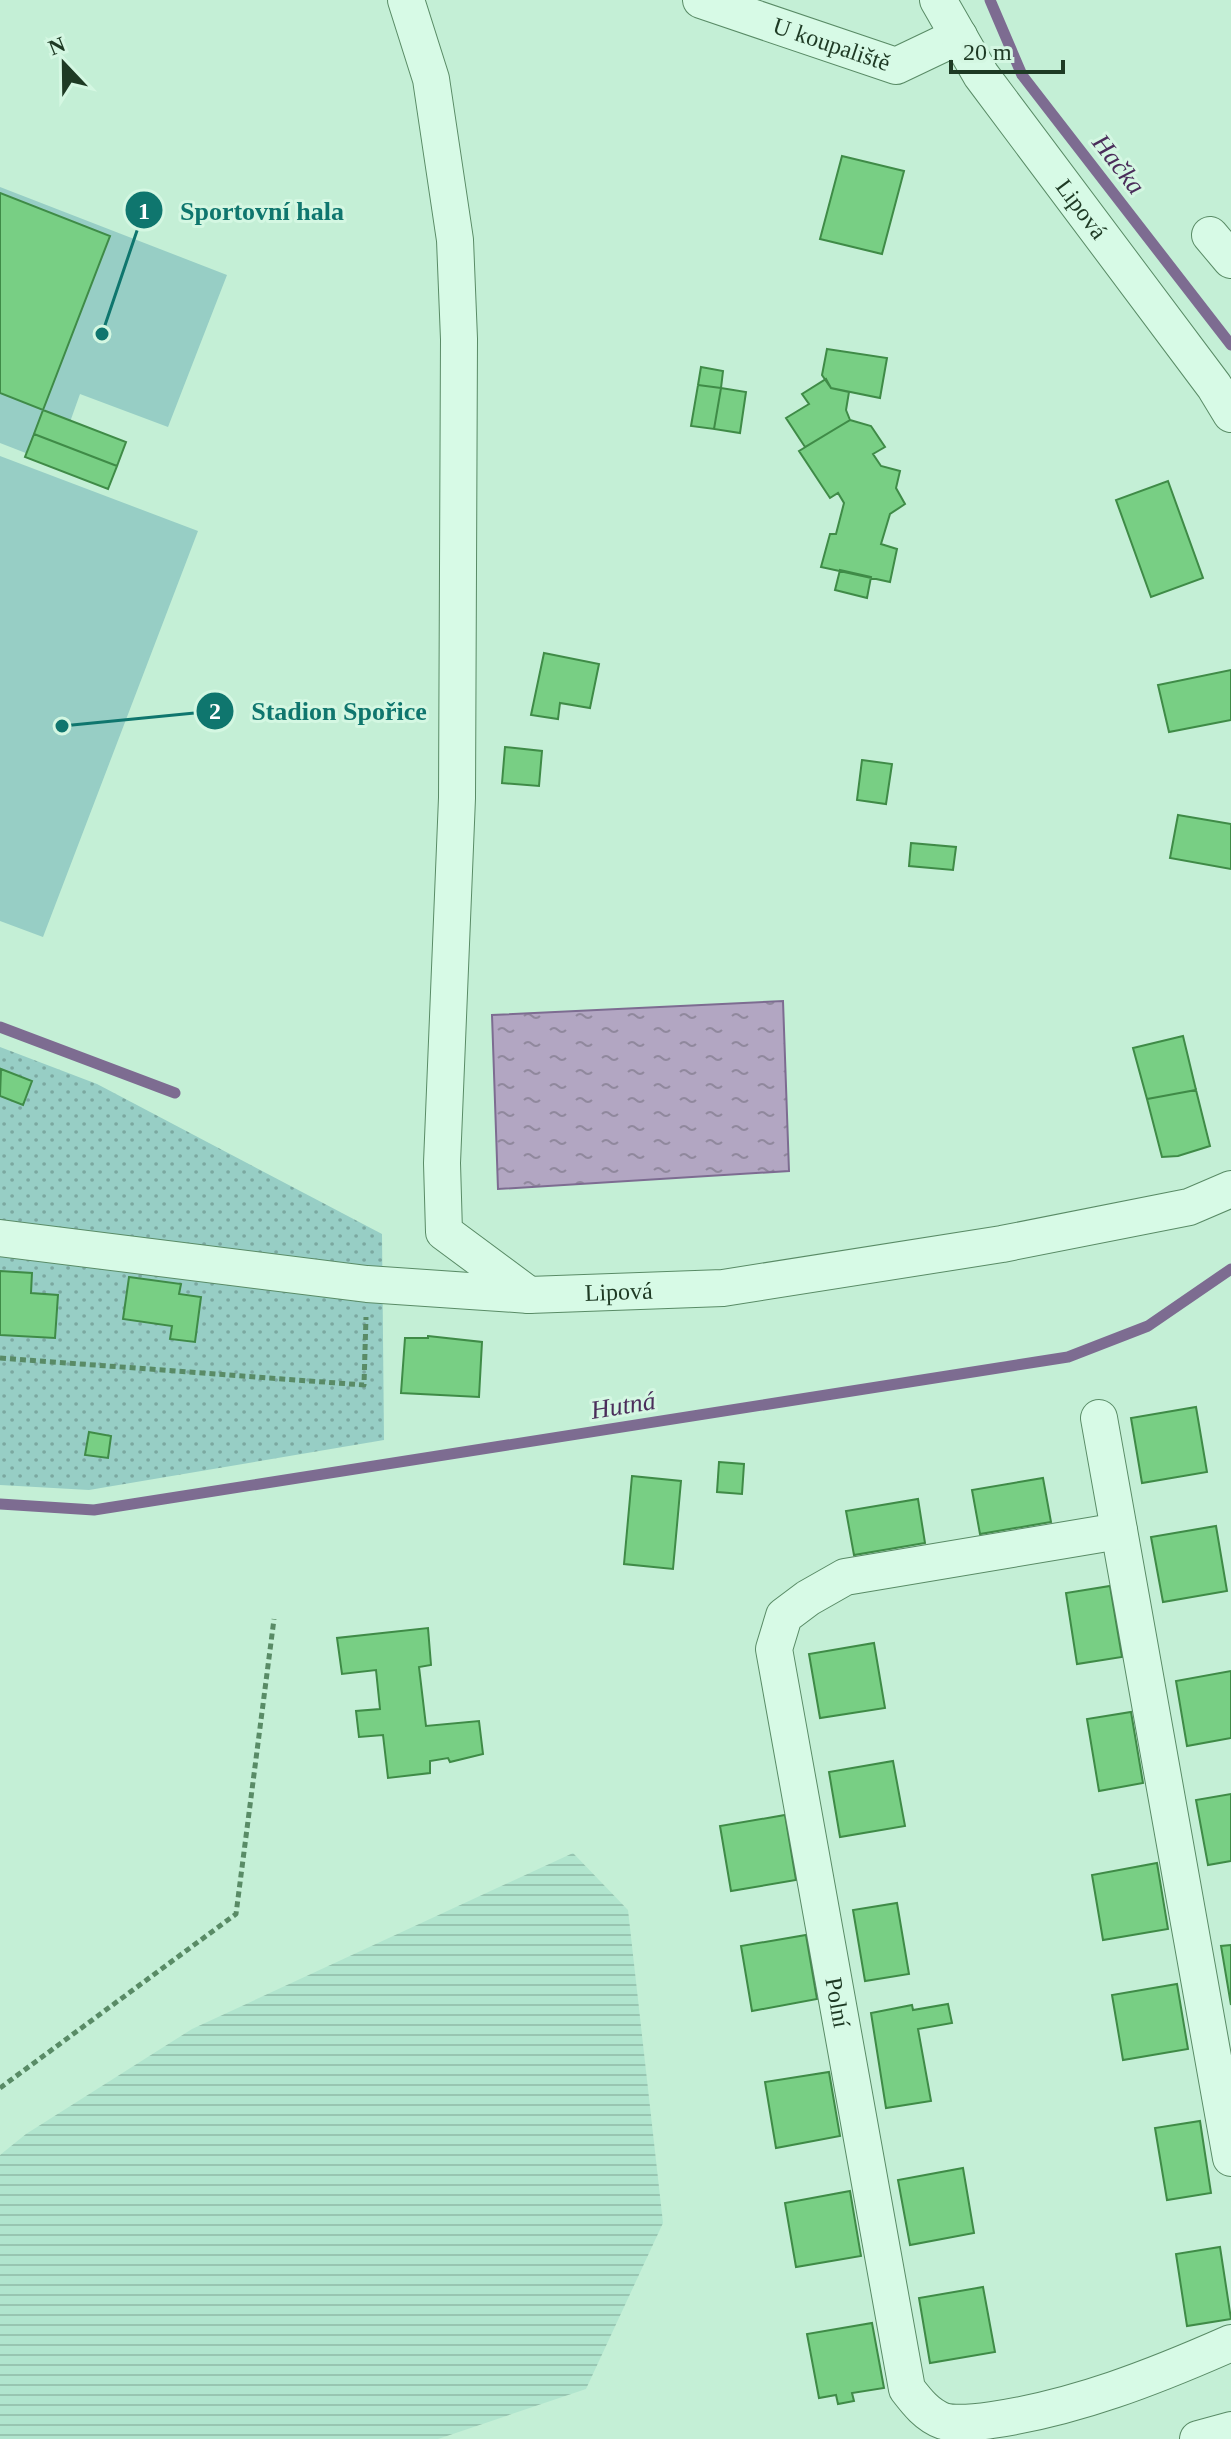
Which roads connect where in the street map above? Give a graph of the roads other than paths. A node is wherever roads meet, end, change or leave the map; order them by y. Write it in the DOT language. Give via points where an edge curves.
graph roads {
  1 [pos="406,0"];
  2 [pos="701,0"];
  3 [pos="938,0"];
  4 [pos="959,36"];
  5 [pos="1231,414"];
  6 [pos="1231,1189"];
  7 [pos="0,1238"];
  8 [pos="529,1295"];
  9 [pos="1099,1418"];
  10 [pos="1119,1531"];
  11 [pos="1231,2158"];
  12 [pos="1231,2343"];
  13 [pos="1231,2430"];
  14 [pos="1198,2439"];
  1 -- 8 [label="street" via="431,79 455,240 459,339 457,798 442,1163 444,1232"];
  2 -- 4 [label="street, U koupaliště" via="896,66"];
  3 -- 4 [label="street, Lipová"];
  4 -- 5 [label="street, Lipová" via="981,75"];
  6 -- 8 [label="street, Lipová" via="1189,1207 1002,1244 723,1288"];
  7 -- 8 [label="street, Lipová" via="367,1284"];
  9 -- 10 [label="street"];
  10 -- 11 [label="street"];
  10 -- 12 [label="street, Polní" via="845,1577 784,1616 774,1649 907,2389 925,2411 945,2422 978,2422 1087,2400"];
  13 -- 14 [label="street"];
}
